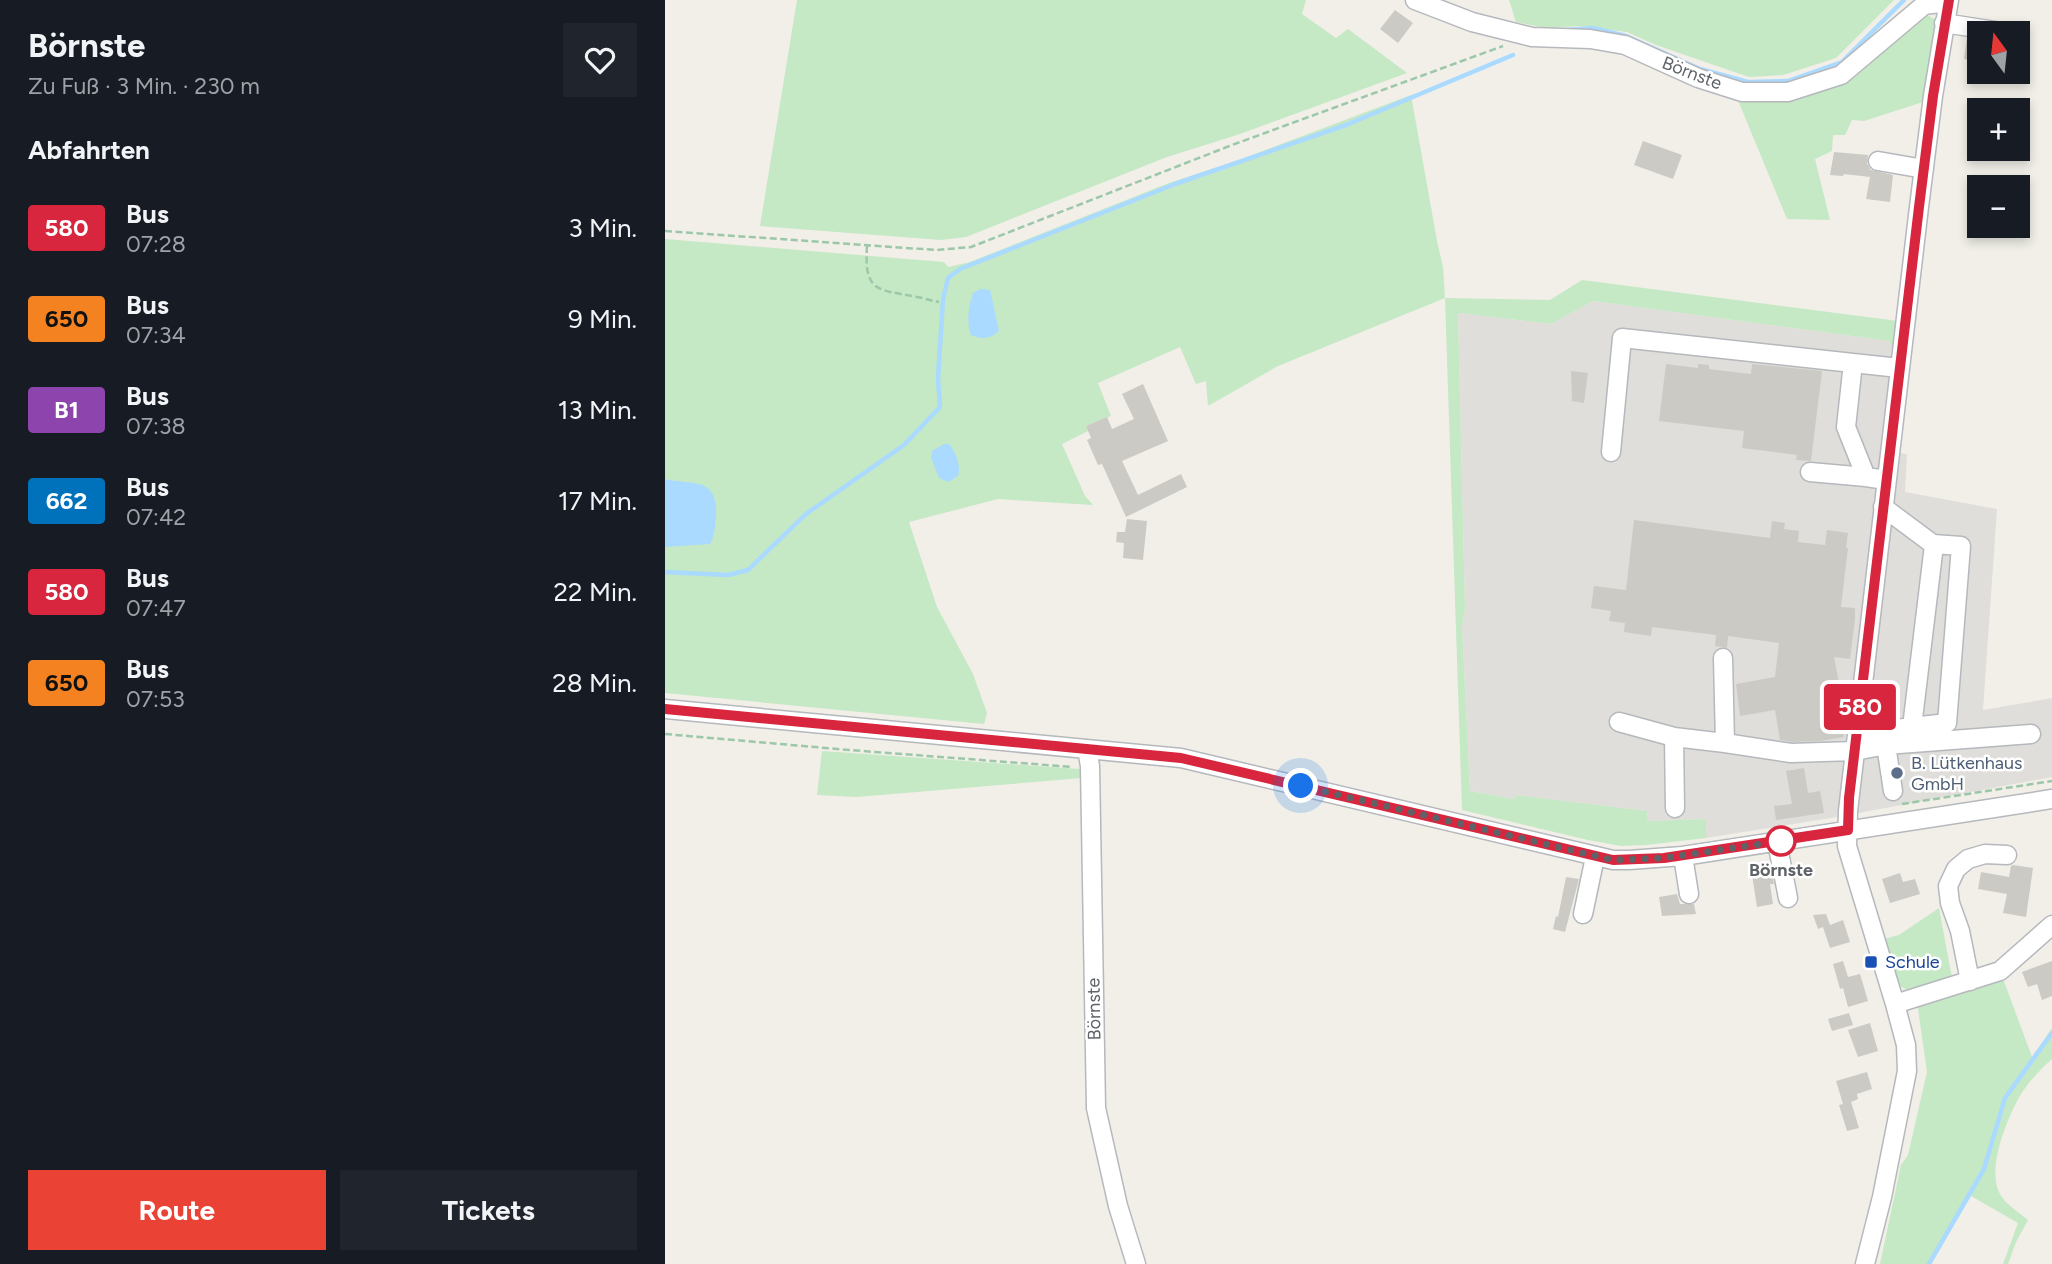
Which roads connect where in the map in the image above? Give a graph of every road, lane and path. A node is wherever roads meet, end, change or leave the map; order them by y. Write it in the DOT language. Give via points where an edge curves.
graph roads {
  1 [pos="1415,0"];
  2 [pos="1949,1"];
  3 [pos="1944,23"];
  4 [pos="1967,27"];
  5 [pos="1532,37"];
  6 [pos="1878,161"];
  7 [pos="1924,169"];
  8 [pos="665,231"];
  9 [pos="867,246"];
  10 [pos="939,302"];
  11 [pos="1853,363"];
  12 [pos="1899,368"];
  13 [pos="1611,452"];
  14 [pos="1810,472"];
  15 [pos="1866,477"];
  16 [pos="1886,480"];
  17 [pos="1883,507"];
  18 [pos="1933,544"];
  19 [pos="1723,658"];
  20 [pos="665,709"];
  21 [pos="1619,722"];
  22 [pos="1912,727"];
  23 [pos="665,734"];
  24 [pos="2031,734"];
  25 [pos="1674,737"];
  26 [pos="1725,743"];
  27 [pos="1856,743"];
  28 [pos="1886,746"];
  29 [pos="1088,757"];
  30 [pos="2052,781"];
  31 [pos="1894,798"];
  32 [pos="2052,799"];
  33 [pos="1675,808"];
  34 [pos="1848,830"];
  35 [pos="1777,842"];
  36 [pos="2007,855"];
  37 [pos="1683,856"];
  38 [pos="1595,857"];
  39 [pos="1689,894"];
  40 [pos="1788,898"];
  41 [pos="1583,914"];
  42 [pos="2052,925"];
  43 [pos="1970,981"];
  44 [pos="1895,1004"];
  45 [pos="1136,1264"];
  46 [pos="1865,1264"];
  1 -- 5 [label="street, Börnste" via="1472,22"];
  2 -- 3 [label="street, Börnste"];
  2 -- 5 [label="street, Börnste" via="1923,5 1841,75 1788,92 1742,92 1625,45"];
  3 -- 4 [label="street"];
  3 -- 7 [label="street, Börnste"];
  5 -- 9 [label="path" via="1232,145 971,247"];
  6 -- 7 [label="street"];
  7 -- 12 [label="street, Börnste"];
  8 -- 9 [label="path"];
  9 -- 10 [label="path" via="867,272 876,287"];
  11 -- 12 [label="street"];
  11 -- 13 [label="street" via="1622,338"];
  11 -- 15 [label="street" via="1846,427"];
  12 -- 16 [label="street, Börnste"];
  14 -- 15 [label="street"];
  15 -- 16 [label="street"];
  16 -- 17 [label="street, Börnste"];
  17 -- 18 [label="street"];
  17 -- 27 [label="street, Börnste"];
  18 -- 22 [label="street"];
  18 -- 22 [label="street" via="1961,546 1947,723"];
  19 -- 26 [label="street"];
  20 -- 29 [label="street"];
  21 -- 25 [label="street"];
  22 -- 27 [label="street"];
  23 -- 29 [label="path" via="1071,767"];
  24 -- 28 [label="street"];
  25 -- 26 [label="street"];
  25 -- 33 [label="street"];
  26 -- 27 [label="street" via="1791,753"];
  27 -- 28 [label="street"];
  27 -- 34 [label="street, Börnste"];
  28 -- 31 [label="street"];
  29 -- 38 [label="street" via="1181,758"];
  29 -- 45 [label="street, Börnste" via="1096,1108"];
  30 -- 31 [label="path"];
  32 -- 34 [label="street"];
  34 -- 35 [label="street"];
  34 -- 44 [label="street, Börnste" via="1847,846"];
  35 -- 37 [label="street"];
  35 -- 40 [label="street"];
  36 -- 43 [label="street" via="1968,859 1956,869 1948,886"];
  37 -- 38 [label="street"];
  37 -- 39 [label="street"];
  38 -- 41 [label="street"];
  42 -- 43 [label="street" via="2000,971"];
  43 -- 44 [label="street"];
  44 -- 46 [label="street, Börnste" via="1906,1045 1907,1071"];
}
